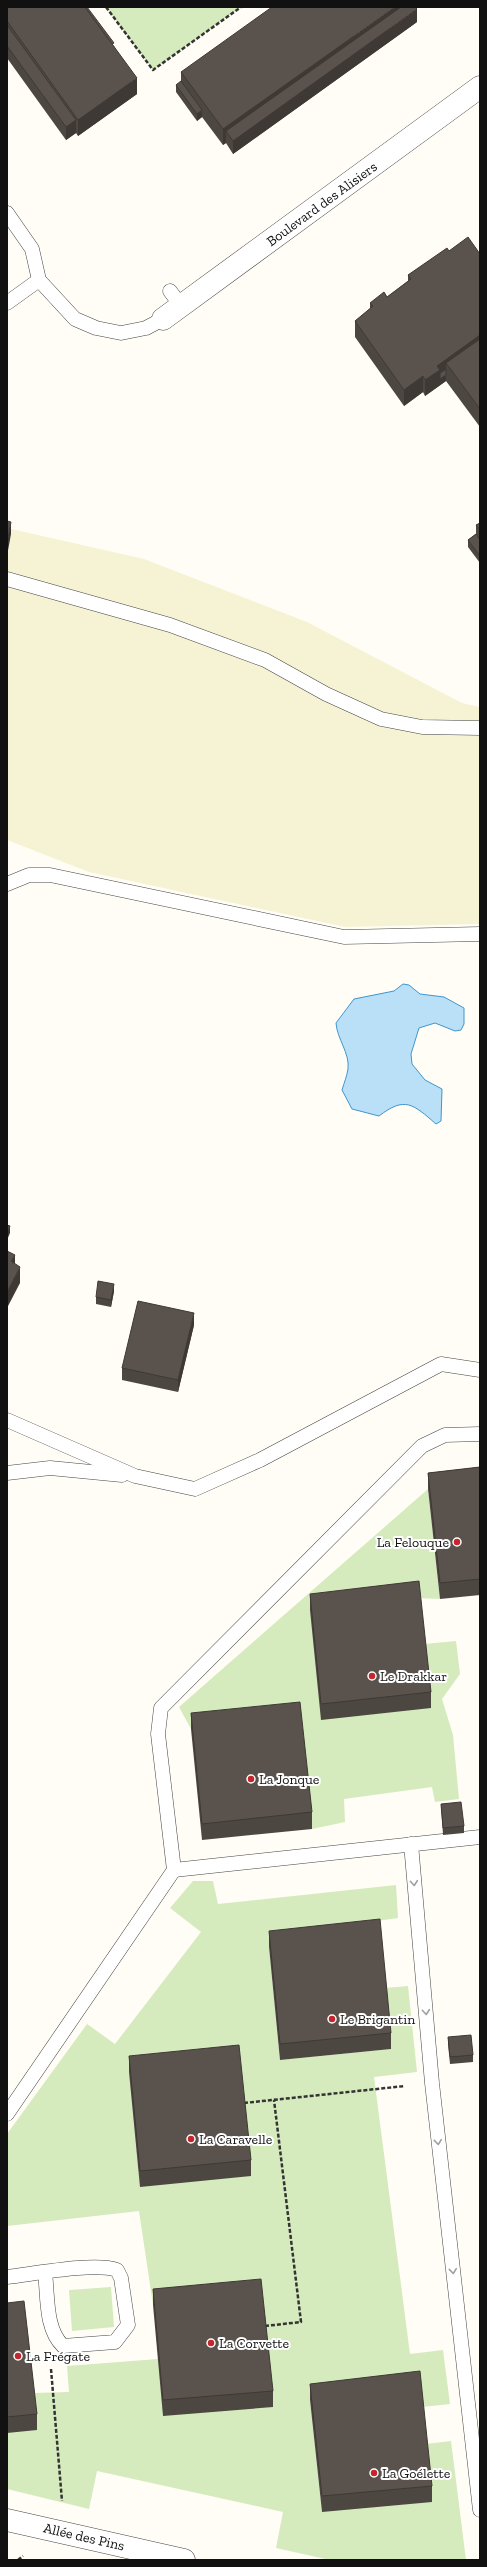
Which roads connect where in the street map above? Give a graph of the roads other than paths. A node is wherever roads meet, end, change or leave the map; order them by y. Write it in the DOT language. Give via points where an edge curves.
graph roads {
  1 [pos="477,95"];
  2 [pos="7,213"];
  3 [pos="39,280"];
  4 [pos="7,303"];
  5 [pos="164,319"];
  6 [pos="7,579"];
  7 [pos="480,728"];
  8 [pos="7,884"];
  9 [pos="480,934"];
  10 [pos="480,1370"];
  11 [pos="7,1420"];
  12 [pos="480,1434"];
  13 [pos="7,1473"];
  14 [pos="135,1476"];
  15 [pos="480,1836"];
  16 [pos="411,1844"];
  17 [pos="174,1870"];
  18 [pos="7,2114"];
  19 [pos="45,2273"];
  20 [pos="7,2277"];
  21 [pos="480,2510"];
  22 [pos="7,2520"];
  23 [pos="184,2560"];
  1 -- 5 [label="street, Boulevard des Alisiers" via="176,299"];
  2 -- 3 [label="lane" via="32,249"];
  3 -- 4 [label="lane"];
  3 -- 5 [label="lane" via="75,319 96,328 121,332 146,328"];
  6 -- 7 [label="lane" via="170,625 265,660 326,694 381,719 422,728"];
  8 -- 9 [label="lane" via="29,875 50,875 344,937"];
  10 -- 14 [label="lane" via="441,1364 260,1460 195,1489"];
  11 -- 14 [label="lane"];
  12 -- 17 [label="lane" via="445,1435 422,1446 161,1708 158,1734"];
  13 -- 14 [label="lane" via="50,1468"];
  15 -- 16 [label="lane"];
  16 -- 17 [label="lane"];
  16 -- 21 [label="lane, one-way" via="432,2083"];
  17 -- 18 [label="lane"];
  19 -- 19 [label="lane" via="107,2267 117,2270 128,2325 115,2342 63,2346 52,2330"];
  19 -- 20 [label="lane"];
  22 -- 23 [label="street, Allée des Pins"];
}
